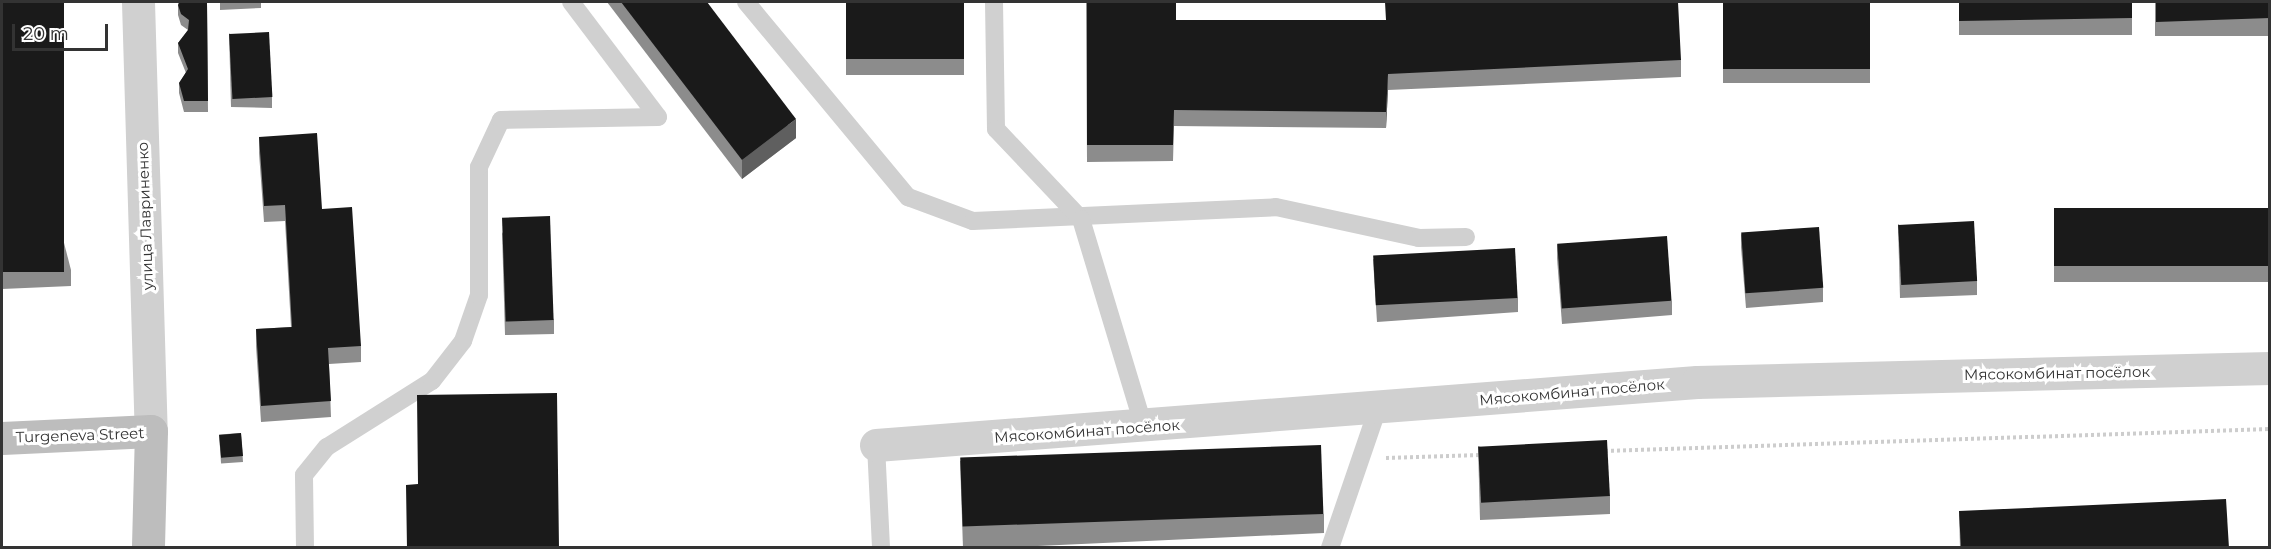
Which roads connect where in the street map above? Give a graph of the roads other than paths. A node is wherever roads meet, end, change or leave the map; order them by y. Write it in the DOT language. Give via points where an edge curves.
graph roads {
  1 [pos="138,2"];
  2 [pos="571,2"];
  3 [pos="746,2"];
  4 [pos="994,2"];
  5 [pos="1081,219"];
  6 [pos="1466,237"];
  7 [pos="2270,368"];
  8 [pos="1378,408"];
  9 [pos="1144,428"];
  10 [pos="151,431"];
  11 [pos="2,438"];
  12 [pos="876,446"];
  13 [pos="148,548"];
  14 [pos="305,548"];
  15 [pos="881,548"];
  16 [pos="1330,548"];
  1 -- 10 [label="street, улица Лавриненко"];
  2 -- 14 [label="lane" via="658,117 501,120 479,167 479,295 463,340 432,381 327,447 304,475"];
  3 -- 5 [label="lane" via="908,197 973,221"];
  4 -- 5 [label="lane" via="996,129"];
  5 -- 6 [label="lane" via="1276,207 1419,238"];
  5 -- 9 [label="lane"];
  7 -- 8 [label="street, Мясокомбинат посёлок" via="1697,382"];
  8 -- 9 [label="street, Мясокомбинат посёлок"];
  8 -- 16 [label="lane"];
  9 -- 12 [label="street, Мясокомбинат посёлок"];
  10 -- 11 [label="street, Turgeneva Street"];
  10 -- 13 [label="street, Turgeneva Street"];
  12 -- 15 [label="lane"];
}
